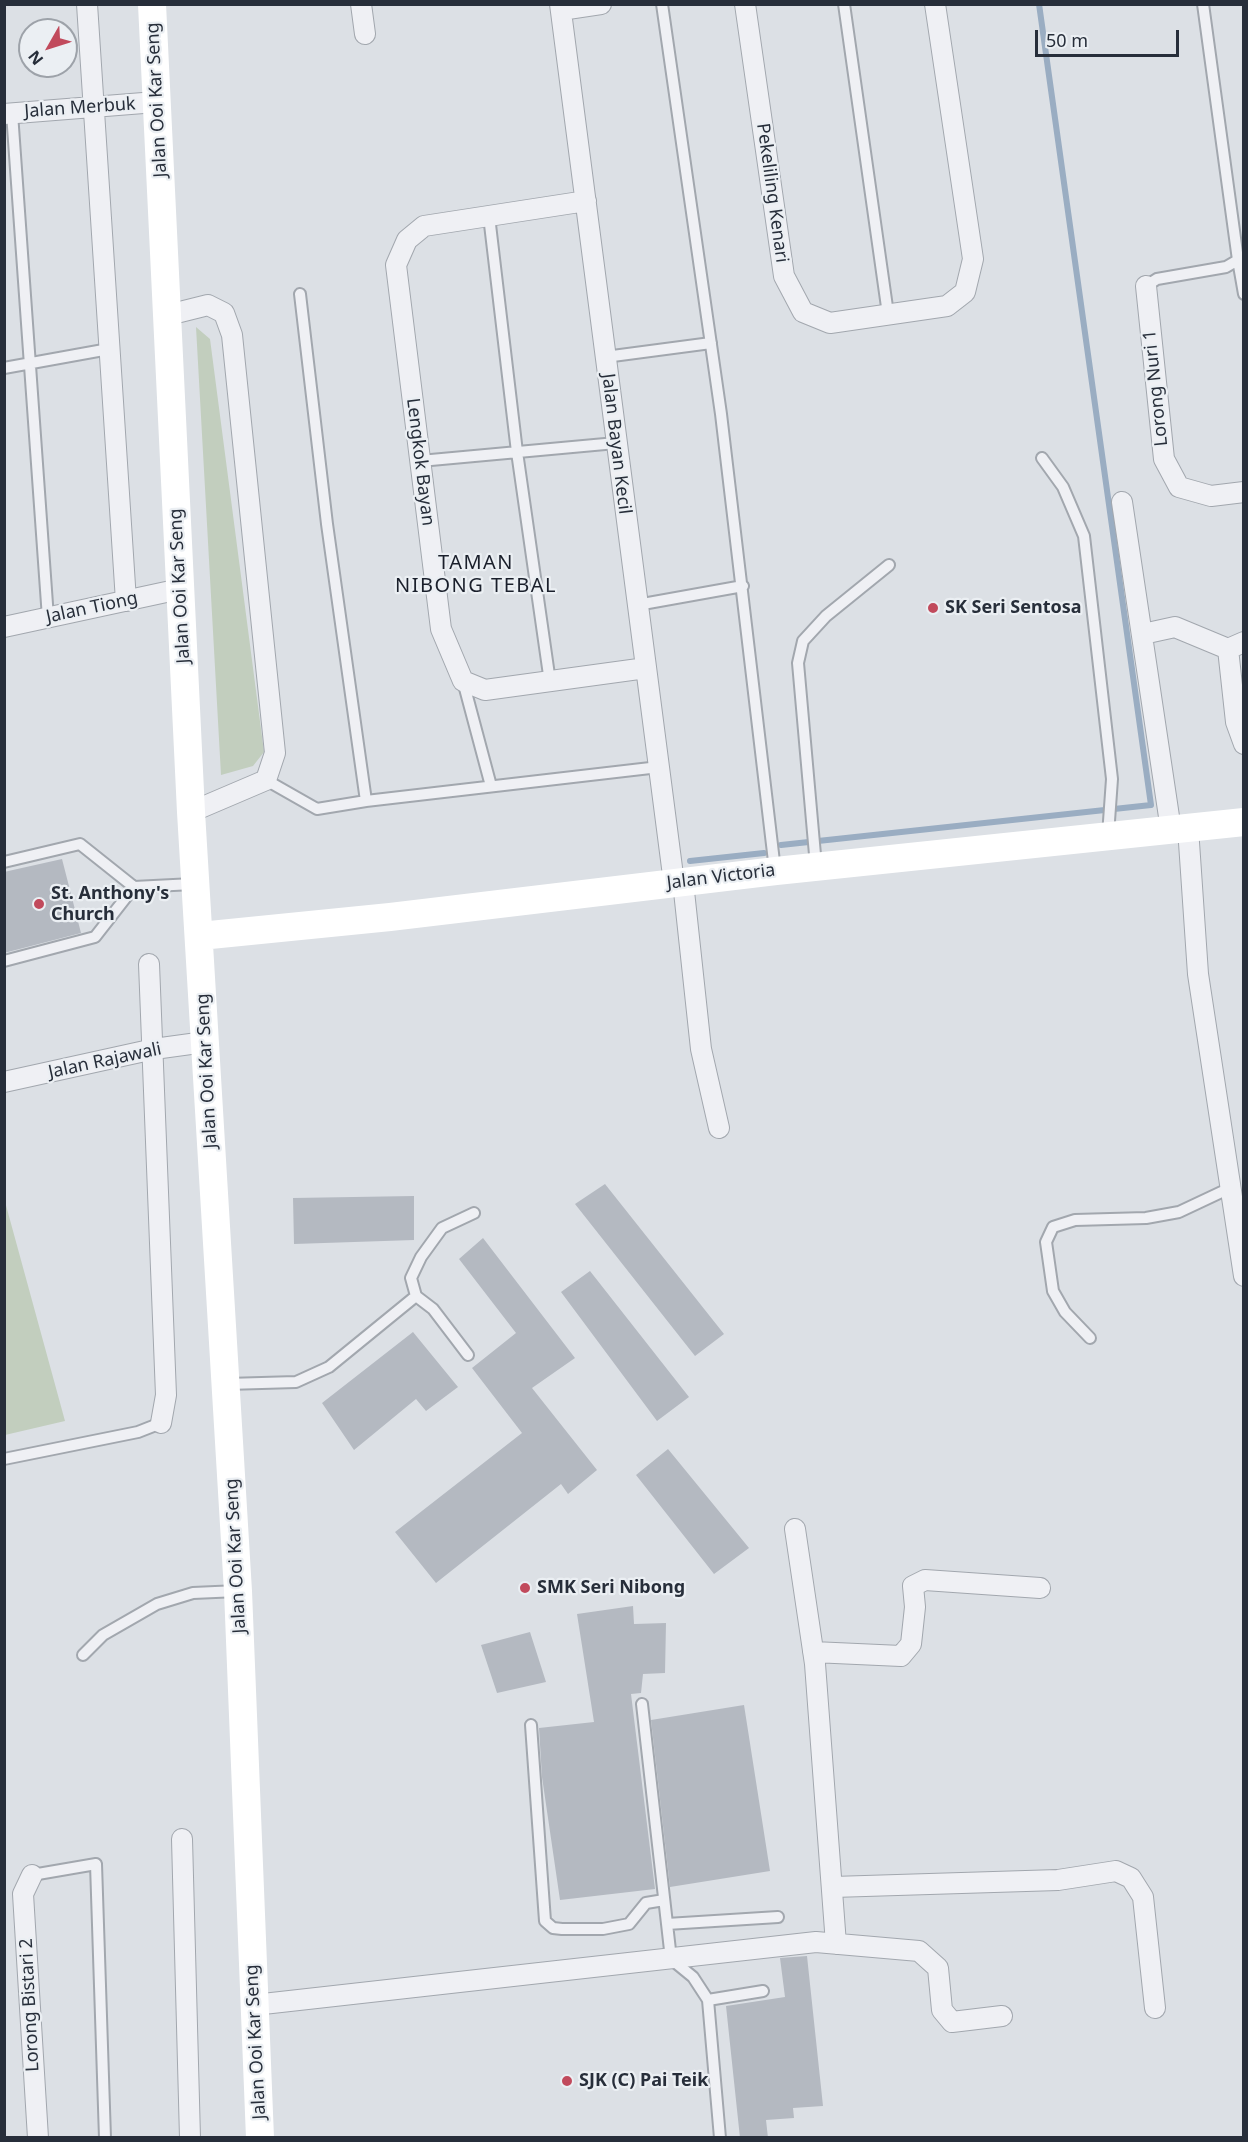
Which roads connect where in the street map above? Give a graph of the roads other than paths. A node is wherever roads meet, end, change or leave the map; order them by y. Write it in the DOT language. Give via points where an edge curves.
graph roads {
  1 [pos="87,4"];
  2 [pos="152,4"];
  3 [pos="361,4"];
  4 [pos="601,4"];
  5 [pos="662,4"];
  6 [pos="745,4"];
  7 [pos="844,4"];
  8 [pos="935,4"];
  9 [pos="1203,4"];
  10 [pos="561,7"];
  11 [pos="365,34"];
  12 [pos="156,102"];
  13 [pos="94,106"];
  14 [pos="8,113"];
  15 [pos="586,201"];
  16 [pos="489,216"];
  17 [pos="1241,259"];
  18 [pos="1146,286"];
  19 [pos="300,294"];
  20 [pos="1244,294"];
  21 [pos="888,314"];
  22 [pos="168,315"];
  23 [pos="711,343"];
  24 [pos="110,349"];
  25 [pos="605,357"];
  26 [pos="31,363"];
  27 [pos="4,368"];
  28 [pos="615,443"];
  29 [pos="517,452"];
  30 [pos="1042,458"];
  31 [pos="420,461"];
  32 [pos="1244,492"];
  33 [pos="1122,502"];
  34 [pos="889,565"];
  35 [pos="743,586"];
  36 [pos="180,589"];
  37 [pos="126,601"];
  38 [pos="638,605"];
  39 [pos="48,618"];
  40 [pos="4,627"];
  41 [pos="1143,634"];
  42 [pos="1236,645"];
  43 [pos="646,668"];
  44 [pos="464,681"];
  45 [pos="550,682"];
  46 [pos="1244,744"];
  47 [pos="659,767"];
  48 [pos="266,780"];
  49 [pos="491,786"];
  50 [pos="366,801"];
  51 [pos="191,812"];
  52 [pos="1244,822"];
  53 [pos="1108,828"];
  54 [pos="1179,829"];
  55 [pos="816,858"];
  56 [pos="4,862"];
  57 [pos="776,871"];
  58 [pos="679,882"];
  59 [pos="196,884"];
  60 [pos="134,887"];
  61 [pos="200,936"];
  62 [pos="4,961"];
  63 [pos="149,964"];
  64 [pos="205,1042"];
  65 [pos="154,1049"];
  66 [pos="4,1082"];
  67 [pos="719,1128"];
  68 [pos="1230,1188"];
  69 [pos="474,1214"];
  70 [pos="1244,1276"];
  71 [pos="416,1296"];
  72 [pos="1090,1338"];
  73 [pos="468,1355"];
  74 [pos="227,1384"];
  75 [pos="161,1423"];
  76 [pos="4,1459"];
  77 [pos="795,1529"];
  78 [pos="1040,1588"];
  79 [pos="238,1591"];
  80 [pos="813,1652"];
  81 [pos="83,1655"];
  82 [pos="642,1704"];
  83 [pos="531,1725"];
  84 [pos="182,1839"];
  85 [pos="32,1875"];
  86 [pos="833,1887"];
  87 [pos="664,1900"];
  88 [pos="778,1917"];
  89 [pos="667,1924"];
  90 [pos="836,1944"];
  91 [pos="671,1959"];
  92 [pos="763,1991"];
  93 [pos="708,2000"];
  94 [pos="254,2005"];
  95 [pos="1155,2008"];
  96 [pos="1002,2016"];
  97 [pos="38,2138"];
  98 [pos="105,2138"];
  99 [pos="190,2138"];
  100 [pos="260,2138"];
  101 [pos="720,2138"];
  1 -- 13 [label="street"];
  2 -- 12 [label="main road, Jalan Ooi Kar Seng"];
  3 -- 11 [label="street"];
  4 -- 10 [label="street"];
  5 -- 23 [label="lane"];
  6 -- 21 [label="street, Pekeliling Kenari" via="784,276 803,312 830,323"];
  7 -- 21 [label="lane"];
  8 -- 21 [label="street, Pekeliling Kenari" via="973,259 965,292 947,306"];
  9 -- 17 [label="lane"];
  10 -- 15 [label="street, Jalan Bayan Kecil"];
  12 -- 13 [label="street, Jalan Merbuk"];
  12 -- 22 [label="main road, Jalan Ooi Kar Seng"];
  13 -- 14 [label="street, Jalan Merbuk"];
  13 -- 24 [label="street"];
  14 -- 26 [label="lane"];
  15 -- 16 [label="street, Lengkok Bayan"];
  15 -- 25 [label="street, Jalan Bayan Kecil"];
  16 -- 29 [label="lane"];
  16 -- 31 [label="street, Lengkok Bayan" via="424,226 407,240 396,265"];
  17 -- 18 [label="lane" via="1226,267 1157,279"];
  17 -- 20 [label="lane"];
  18 -- 32 [label="street, Lorong Nuri 1" via="1164,459 1179,487 1210,496"];
  19 -- 50 [label="lane"];
  22 -- 36 [label="main road, Jalan Ooi Kar Seng"];
  22 -- 48 [label="street" via="208,305 224,313 232,335 274,753"];
  23 -- 25 [label="lane"];
  23 -- 35 [label="lane"];
  24 -- 26 [label="lane"];
  24 -- 37 [label="street"];
  25 -- 28 [label="street, Jalan Bayan Kecil"];
  26 -- 27 [label="lane"];
  26 -- 39 [label="lane"];
  28 -- 29 [label="lane"];
  28 -- 38 [label="street, Jalan Bayan Kecil"];
  29 -- 31 [label="lane"];
  29 -- 45 [label="lane"];
  30 -- 53 [label="lane" via="1064,487 1084,536 1112,779"];
  31 -- 44 [label="street, Lengkok Bayan" via="441,629"];
  33 -- 41 [label="street"];
  34 -- 55 [label="lane" via="826,616 802,641 798,663"];
  35 -- 38 [label="lane"];
  35 -- 57 [label="lane"];
  36 -- 37 [label="street, Jalan Tiong"];
  36 -- 51 [label="main road, Jalan Ooi Kar Seng"];
  37 -- 39 [label="street, Jalan Tiong"];
  38 -- 43 [label="street, Jalan Bayan Kecil"];
  39 -- 40 [label="street, Jalan Tiong"];
  41 -- 42 [label="street" via="1175,627"];
  41 -- 54 [label="street"];
  42 -- 46 [label="street" via="1236,722"];
  43 -- 45 [label="street"];
  43 -- 47 [label="street, Jalan Bayan Kecil"];
  44 -- 45 [label="street" via="485,690"];
  44 -- 49 [label="lane"];
  47 -- 49 [label="lane"];
  47 -- 58 [label="street, Jalan Bayan Kecil"];
  48 -- 50 [label="lane" via="317,809"];
  48 -- 51 [label="street"];
  49 -- 50 [label="lane"];
  51 -- 59 [label="main road, Jalan Ooi Kar Seng"];
  52 -- 54 [label="main road, Jalan Victoria"];
  53 -- 54 [label="main road, Jalan Victoria"];
  53 -- 55 [label="main road, Jalan Victoria"];
  54 -- 68 [label="street"];
  55 -- 57 [label="main road, Jalan Victoria"];
  56 -- 60 [label="lane" via="80,844"];
  57 -- 58 [label="main road, Jalan Victoria"];
  58 -- 61 [label="main road, Jalan Victoria"];
  58 -- 67 [label="street, Jalan Bayan Kecil" via="701,1049"];
  59 -- 60 [label="lane"];
  59 -- 61 [label="main road, Jalan Ooi Kar Seng"];
  60 -- 62 [label="lane" via="95,937"];
  61 -- 64 [label="main road, Jalan Ooi Kar Seng"];
  63 -- 65 [label="street"];
  64 -- 65 [label="street, Jalan Rajawali"];
  64 -- 74 [label="main road, Jalan Ooi Kar Seng"];
  65 -- 66 [label="street, Jalan Rajawali"];
  65 -- 75 [label="street" via="166,1395"];
  68 -- 70 [label="street"];
  68 -- 72 [label="lane" via="1179,1212 1146,1218 1075,1220 1053,1227 1046,1242 1053,1291 1065,1312"];
  69 -- 71 [label="lane" via="442,1228 421,1257 411,1278"];
  71 -- 73 [label="lane" via="433,1309"];
  71 -- 74 [label="lane" via="321,1370 296,1382"];
  74 -- 79 [label="main road, Jalan Ooi Kar Seng"];
  75 -- 76 [label="lane" via="138,1432"];
  77 -- 80 [label="street"];
  78 -- 80 [label="street" via="925,1580 914,1586 911,1644 902,1656"];
  79 -- 81 [label="lane" via="193,1593 157,1604 103,1635"];
  79 -- 94 [label="main road, Jalan Ooi Kar Seng"];
  80 -- 86 [label="street"];
  82 -- 87 [label="lane"];
  83 -- 87 [label="lane" via="545,1921 553,1928 603,1929 629,1924 646,1903"];
  84 -- 99 [label="street"];
  85 -- 97 [label="street, Lorong Bistari 2" via="23,1894"];
  85 -- 98 [label="lane" via="96,1864"];
  86 -- 90 [label="street"];
  86 -- 95 [label="street" via="1058,1880 1116,1871 1131,1878 1143,1897"];
  87 -- 89 [label="lane"];
  88 -- 89 [label="lane"];
  89 -- 91 [label="lane"];
  90 -- 91 [label="street" via="816,1942"];
  90 -- 96 [label="street" via="919,1951 938,1968 942,2010 952,2022"];
  91 -- 93 [label="lane" via="693,1977"];
  91 -- 94 [label="street"];
  92 -- 93 [label="lane"];
  93 -- 101 [label="lane"];
  94 -- 100 [label="main road, Jalan Ooi Kar Seng"];
}
